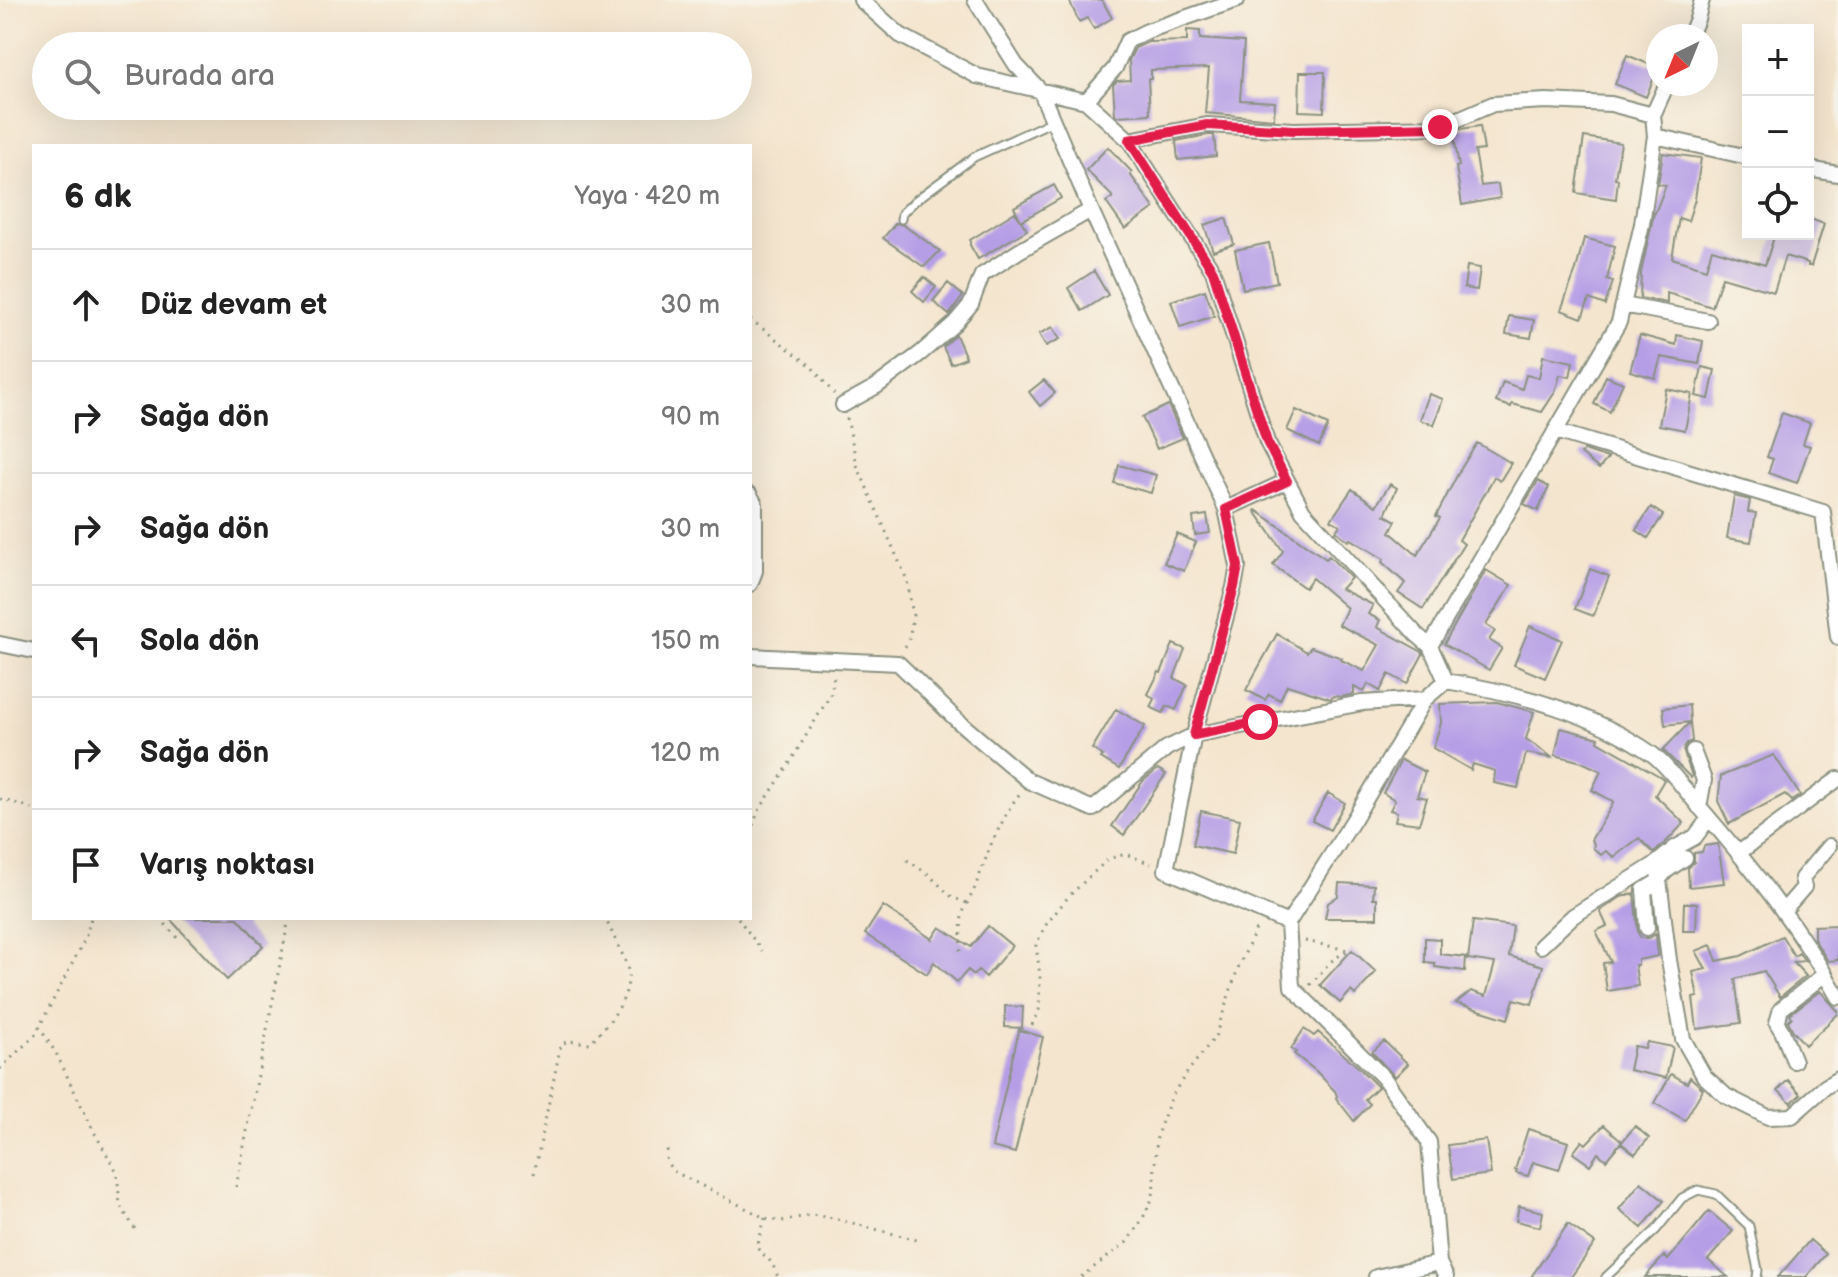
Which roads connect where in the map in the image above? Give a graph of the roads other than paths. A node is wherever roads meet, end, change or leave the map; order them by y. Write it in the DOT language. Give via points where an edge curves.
graph roads {
  1 [pos="861,0"];
  2 [pos="975,0"];
  3 [pos="1237,0"];
  4 [pos="1702,0"];
  5 [pos="1695,24"];
  6 [pos="1040,90"];
  7 [pos="1662,96"];
  8 [pos="1086,101"];
  9 [pos="1653,115"];
  10 [pos="1053,121"];
  11 [pos="1655,136"];
  12 [pos="1129,140"];
  13 [pos="1742,156"];
  14 [pos="1814,170"];
  15 [pos="1838,174"];
  16 [pos="1091,210"];
  17 [pos="901,219"];
  18 [pos="1623,305"];
  19 [pos="1708,321"];
  20 [pos="843,405"];
  21 [pos="1555,431"];
  22 [pos="1287,481"];
  23 [pos="752,499"];
  24 [pos="1226,509"];
  25 [pos="752,579"];
  26 [pos="1835,588"];
  27 [pos="1838,637"];
  28 [pos="0,644"];
  29 [pos="1430,646"];
  30 [pos="32,651"];
  31 [pos="752,656"];
  32 [pos="1446,681"];
  33 [pos="1425,699"];
  34 [pos="1194,735"];
  35 [pos="1693,751"];
  36 [pos="1838,779"];
  37 [pos="1704,812"];
  38 [pos="1829,846"];
  39 [pos="1740,852"];
  40 [pos="1685,858"];
  41 [pos="1657,863"];
  42 [pos="1659,880"];
  43 [pos="1784,910"];
  44 [pos="1647,928"];
  45 [pos="1288,930"];
  46 [pos="1541,946"];
  47 [pos="1825,974"];
  48 [pos="1838,997"];
  49 [pos="1794,1061"];
  50 [pos="1838,1079"];
  51 [pos="1443,1270"];
  52 [pos="1376,1277"];
  53 [pos="1606,1277"];
  54 [pos="1757,1277"];
  1 -- 6 [label="street" via="900,35 977,76"];
  2 -- 6 [label="street" via="1016,65"];
  3 -- 8 [label="street" via="1127,41 1115,68"];
  4 -- 5 [label="street"];
  6 -- 8 [label="street"];
  6 -- 10 [label="street"];
  7 -- 9 [label="street"];
  8 -- 12 [label="street"];
  9 -- 11 [label="street"];
  9 -- 12 [label="street" via="1611,104 1546,101 1493,104 1440,127 1294,130 1207,125"];
  10 -- 16 [label="street"];
  10 -- 17 [label="lane" via="974,157 916,200"];
  11 -- 13 [label="street"];
  11 -- 18 [label="street"];
  12 -- 22 [label="street" via="1213,271 1267,442"];
  14 -- 15 [label="street"];
  16 -- 20 [label="street" via="982,275 971,304 955,323 877,386"];
  16 -- 24 [label="street"];
  18 -- 19 [label="street"];
  18 -- 21 [label="street" via="1619,322"];
  21 -- 26 [label="street" via="1823,512"];
  21 -- 29 [label="street"];
  22 -- 24 [label="street"];
  22 -- 29 [label="street" via="1303,511"];
  23 -- 25 [label="street"];
  24 -- 34 [label="street" via="1238,566"];
  26 -- 27 [label="street"];
  28 -- 30 [label="street"];
  29 -- 32 [label="street"];
  31 -- 34 [label="street" via="898,663 1029,781 1093,809 1167,748"];
  32 -- 33 [label="street"];
  32 -- 37 [label="street" via="1523,697 1603,725 1655,756"];
  33 -- 34 [label="street" via="1362,703"];
  33 -- 45 [label="street"];
  34 -- 45 [label="street" via="1166,870 1265,914"];
  35 -- 37 [label="street" via="1704,780"];
  36 -- 39 [label="street"];
  37 -- 39 [label="street"];
  37 -- 41 [label="street" via="1695,837"];
  38 -- 43 [label="street"];
  39 -- 43 [label="street"];
  40 -- 42 [label="street"];
  41 -- 42 [label="street"];
  41 -- 46 [label="street" via="1573,916"];
  42 -- 44 [label="street" via="1644,890"];
  42 -- 50 [label="street" via="1683,1039 1704,1076 1726,1096 1768,1117 1792,1116"];
  43 -- 47 [label="street"];
  45 -- 51 [label="street" via="1292,987 1383,1077 1429,1142"];
  47 -- 48 [label="street"];
  47 -- 49 [label="street" via="1781,1009 1777,1023"];
  51 -- 52 [label="street"];
  53 -- 54 [label="lane" via="1682,1198 1698,1190 1716,1194 1749,1226"];
}
